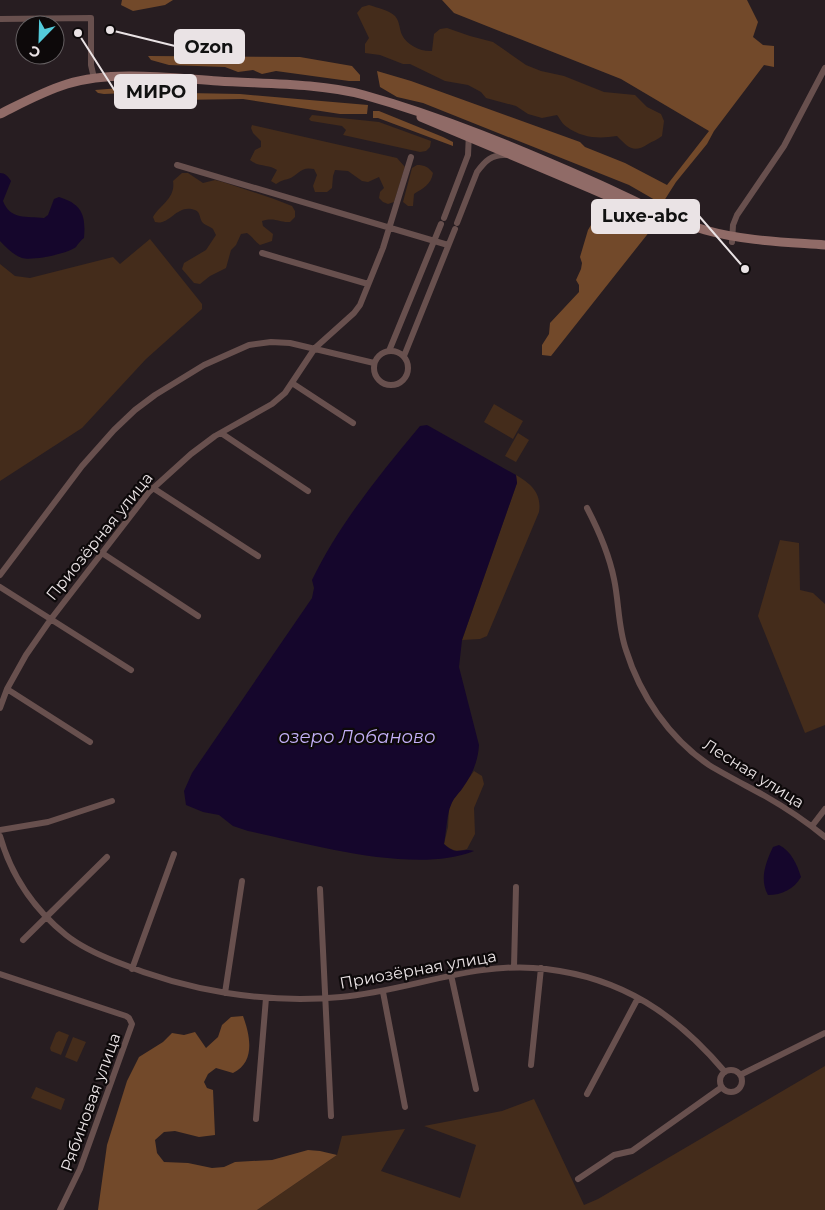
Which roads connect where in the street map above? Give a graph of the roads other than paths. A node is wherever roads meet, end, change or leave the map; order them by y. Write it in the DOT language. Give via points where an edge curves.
graph roads {
  1 [pos="0,19"];
  2 [pos="825,68"];
  3 [pos="94,78"];
  4 [pos="0,114"];
  5 [pos="469,134"];
  6 [pos="512,155"];
  7 [pos="411,157"];
  8 [pos="178,165"];
  9 [pos="390,227"];
  10 [pos="733,239"];
  11 [pos="435,240"];
  12 [pos="448,245"];
  13 [pos="825,245"];
  14 [pos="825,251"];
  15 [pos="262,253"];
  16 [pos="368,284"];
  17 [pos="315,348"];
  18 [pos="389,351"];
  19 [pos="404,356"];
  20 [pos="374,363"];
  21 [pos="292,383"];
  22 [pos="353,423"];
  23 [pos="222,433"];
  24 [pos="153,488"];
  25 [pos="308,490"];
  26 [pos="587,508"];
  27 [pos="102,553"];
  28 [pos="258,556"];
  29 [pos="0,575"];
  30 [pos="0,587"];
  31 [pos="198,616"];
  32 [pos="51,619"];
  33 [pos="131,670"];
  34 [pos="7,689"];
  35 [pos="0,708"];
  36 [pos="90,742"];
  37 [pos="112,802"];
  38 [pos="825,809"];
  39 [pos="812,826"];
  40 [pos="0,830"];
  41 [pos="0,836"];
  42 [pos="825,837"];
  43 [pos="174,854"];
  44 [pos="107,858"];
  45 [pos="242,881"];
  46 [pos="516,887"];
  47 [pos="320,889"];
  48 [pos="46,917"];
  49 [pos="23,940"];
  50 [pos="514,967"];
  51 [pos="132,968"];
  52 [pos="541,968"];
  53 [pos="0,974"];
  54 [pos="451,975"];
  55 [pos="383,992"];
  56 [pos="225,993"];
  57 [pos="266,998"];
  58 [pos="325,998"];
  59 [pos="638,998"];
  60 [pos="825,1034"];
  61 [pos="531,1065"];
  62 [pos="725,1072"];
  63 [pos="740,1075"];
  64 [pos="722,1087"];
  65 [pos="476,1089"];
  66 [pos="587,1094"];
  67 [pos="405,1107"];
  68 [pos="331,1116"];
  69 [pos="256,1119"];
  70 [pos="578,1179"];
  71 [pos="60,1210"];
  1 -- 3 [label="street" via="91,18"];
  2 -- 10 [label="street" via="784,146 737,215"];
  3 -- 4 [label="main road" via="56,88"];
  3 -- 5 [label="main road" via="178,79 348,91 398,106 437,125"];
  5 -- 6 [label="main road"];
  5 -- 10 [label="main road" via="596,182 684,223"];
  5 -- 11 [label="street" via="468,155"];
  6 -- 10 [label="main road" via="668,222 701,234"];
  6 -- 12 [label="street" via="493,156 480,167"];
  7 -- 9 [label="street, Приозёрная улица"];
  8 -- 9 [label="street"];
  9 -- 11 [label="street"];
  9 -- 16 [label="street, Приозёрная улица"];
  10 -- 13 [label="main road"];
  10 -- 14 [label="main road" via="764,246"];
  11 -- 12 [label="street"];
  11 -- 18 [label="street"];
  12 -- 19 [label="street"];
  15 -- 16 [label="street"];
  16 -- 17 [label="street, Приозёрная улица" via="354,314"];
  17 -- 20 [label="street"];
  17 -- 21 [label="street, Приозёрная улица"];
  17 -- 29 [label="street" via="280,342 249,345 204,365 135,410 97,448"];
  18 -- 19 [label="street"];
  18 -- 20 [label="street"];
  19 -- 20 [label="street" via="408,373 401,382 393,385 378,379"];
  21 -- 22 [label="street"];
  21 -- 23 [label="street, Приозёрная улица" via="272,404"];
  23 -- 24 [label="street, Приозёрная улица" via="190,454"];
  23 -- 25 [label="street"];
  24 -- 27 [label="street, Приозёрная улица"];
  24 -- 28 [label="street"];
  26 -- 39 [label="street, Лесная улица" via="608,555 615,580 626,650 642,690 660,718 708,764"];
  27 -- 31 [label="street"];
  27 -- 32 [label="street, Приозёрная улица"];
  30 -- 32 [label="street"];
  32 -- 33 [label="street"];
  32 -- 34 [label="street, Приозёрная улица" via="26,654"];
  34 -- 35 [label="street, Приозёрная улица"];
  34 -- 36 [label="street"];
  37 -- 40 [label="street" via="48,822"];
  38 -- 39 [label="street"];
  39 -- 42 [label="street, Лесная улица"];
  41 -- 48 [label="street, Приозёрная улица" via="12,868"];
  43 -- 51 [label="street"];
  44 -- 48 [label="street"];
  45 -- 56 [label="street"];
  46 -- 50 [label="street"];
  47 -- 58 [label="street"];
  48 -- 49 [label="street"];
  48 -- 51 [label="street, Приозёрная улица" via="67,936 97,954"];
  50 -- 52 [label="street, Приозёрная улица"];
  50 -- 54 [label="street, Приозёрная улица"];
  51 -- 56 [label="street, Приозёрная улица" via="170,981"];
  52 -- 59 [label="street, Приозёрная улица" via="584,976"];
  52 -- 61 [label="street"];
  53 -- 71 [label="street, Рябиновая улица" via="126,1016 132,1024 80,1169"];
  54 -- 55 [label="street, Приозёрная улица"];
  54 -- 65 [label="street"];
  55 -- 58 [label="street, Приозёрная улица"];
  55 -- 67 [label="street"];
  56 -- 57 [label="street, Приозёрная улица"];
  57 -- 58 [label="street, Приозёрная улица"];
  57 -- 69 [label="street"];
  58 -- 68 [label="street"];
  59 -- 62 [label="street, Приозёрная улица" via="685,1029"];
  59 -- 66 [label="street"];
  60 -- 63 [label="street"];
  62 -- 63 [label="street" via="733,1070"];
  62 -- 64 [label="street" via="720,1079"];
  63 -- 64 [label="street" via="738,1088 730,1091"];
  64 -- 70 [label="street" via="632,1152 614,1155"];
}
